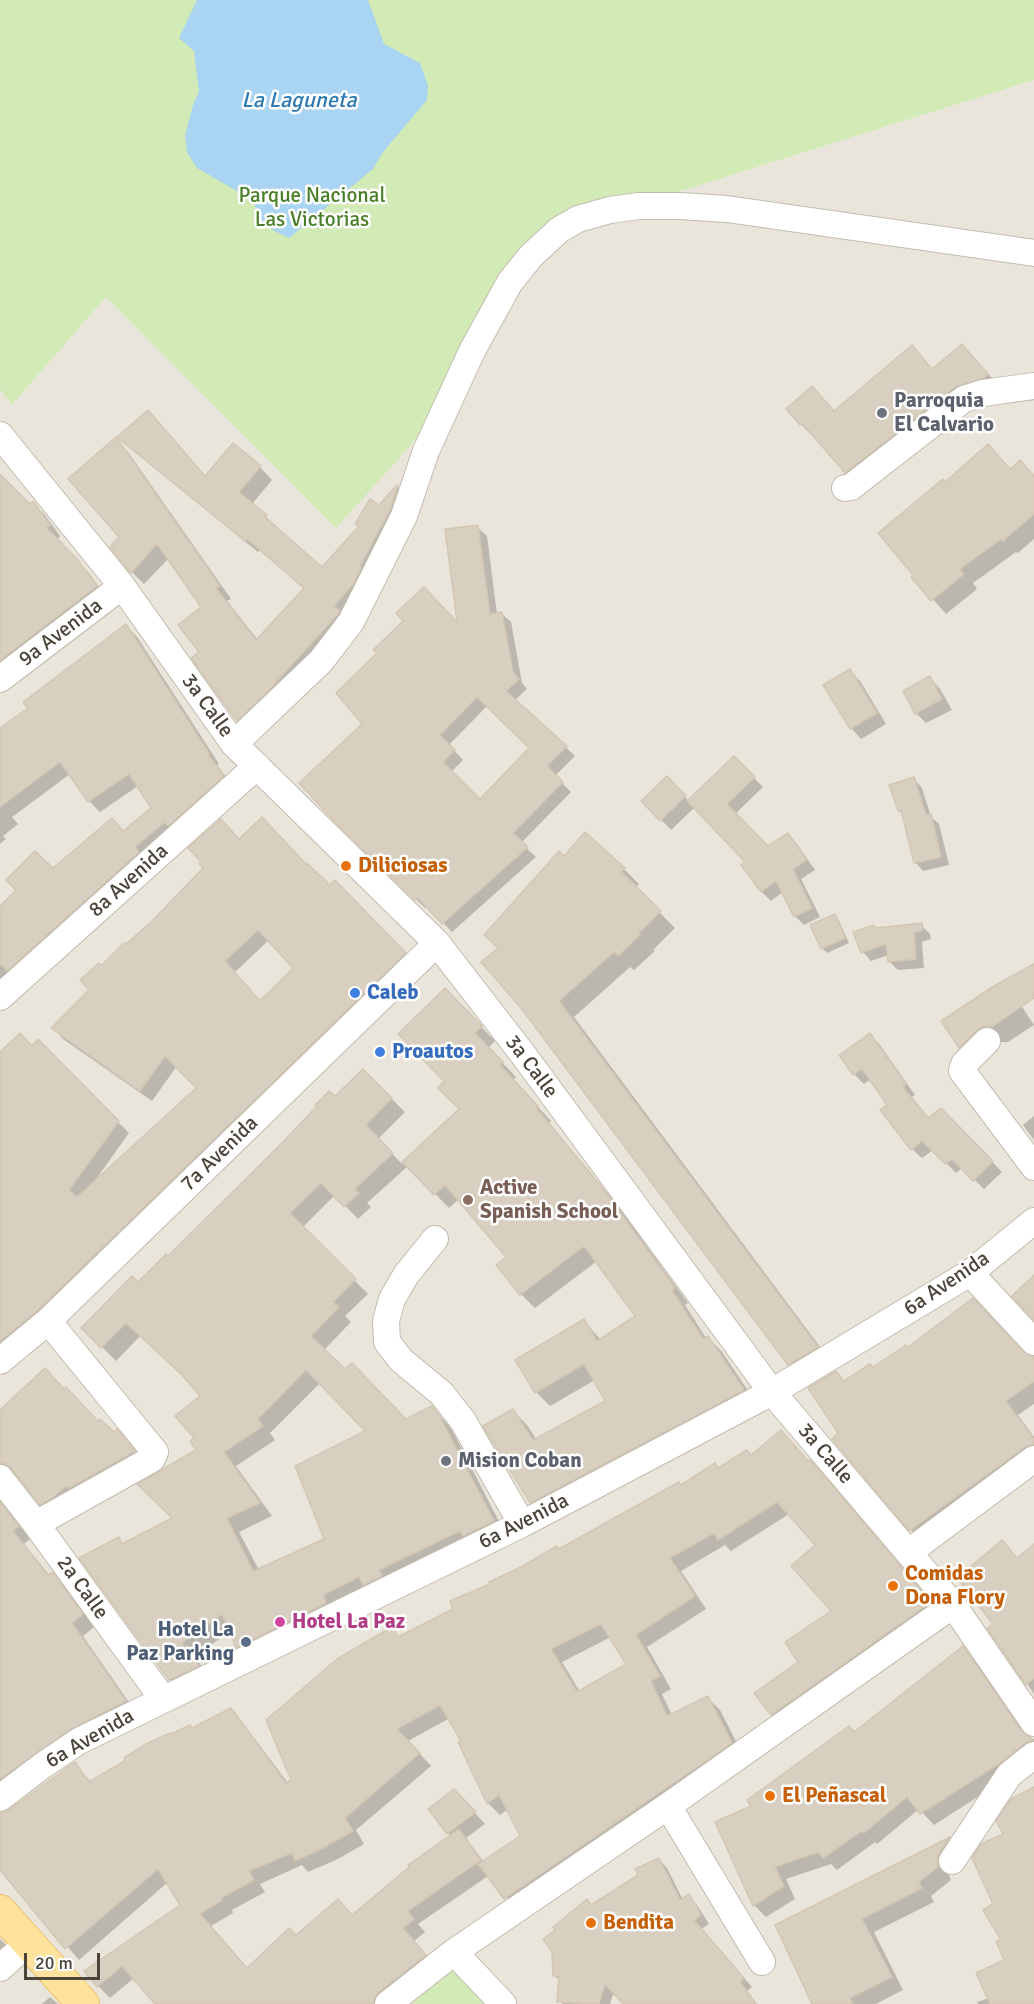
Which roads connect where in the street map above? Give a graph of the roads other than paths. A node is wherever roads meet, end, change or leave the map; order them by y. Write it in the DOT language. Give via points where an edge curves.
graph roads {
  1 [pos="1034,254"];
  2 [pos="1034,387"];
  3 [pos="0,435"];
  4 [pos="845,488"];
  5 [pos="122,586"];
  6 [pos="0,679"];
  7 [pos="234,744"];
  8 [pos="258,766"];
  9 [pos="437,943"];
  10 [pos="0,997"];
  11 [pos="987,1041"];
  12 [pos="1034,1167"];
  13 [pos="1034,1221"];
  14 [pos="435,1239"];
  15 [pos="970,1273"];
  16 [pos="48,1320"];
  17 [pos="1034,1342"];
  18 [pos="0,1361"];
  19 [pos="772,1392"];
  20 [pos="1034,1459"];
  21 [pos="0,1478"];
  22 [pos="36,1524"];
  23 [pos="522,1524"];
  24 [pos="909,1552"];
  25 [pos="953,1605"];
  26 [pos="163,1699"];
  27 [pos="1034,1723"];
  28 [pos="1034,1755"];
  29 [pos="0,1798"];
  30 [pos="668,1806"];
  31 [pos="952,1861"];
  32 [pos="0,1911"];
  33 [pos="29,1942"];
  34 [pos="454,1952"];
  35 [pos="762,1962"];
  36 [pos="0,1968"];
  37 [pos="83,2004"];
  38 [pos="388,2004"];
  39 [pos="503,2004"];
  1 -- 7 [label="street" via="727,209 639,206 578,219 560,230 531,255 510,282 472,351 426,452 404,516 351,622 321,661"];
  2 -- 4 [label="street" via="964,399"];
  3 -- 5 [label="street, 3a Calle"];
  5 -- 6 [label="street, 9a Avenida"];
  5 -- 7 [label="street, 3a Calle"];
  7 -- 8 [label="street, 3a Calle"];
  8 -- 9 [label="street, 3a Calle"];
  8 -- 10 [label="street, 8a Avenida"];
  9 -- 16 [label="street, 7a Avenida"];
  9 -- 19 [label="street, 3a Calle"];
  11 -- 12 [label="street" via="962,1071"];
  13 -- 15 [label="street, 6a Avenida"];
  14 -- 23 [label="street" via="406,1275 393,1299 386,1321 387,1342 401,1360 442,1394 463,1421"];
  15 -- 17 [label="street"];
  15 -- 19 [label="street, 6a Avenida"];
  16 -- 18 [label="street, 7a Avenida"];
  16 -- 22 [label="street" via="155,1452 153,1459"];
  19 -- 23 [label="street, 6a Avenida"];
  19 -- 24 [label="street, 3a Calle"];
  20 -- 24 [label="street"];
  21 -- 22 [label="street, 2a Calle"];
  22 -- 26 [label="street, 2a Calle"];
  23 -- 26 [label="street, 6a Avenida"];
  24 -- 25 [label="street, 3a Calle"];
  25 -- 27 [label="street, 3a Calle"];
  25 -- 30 [label="street"];
  26 -- 29 [label="street, 6a Avenida" via="79,1741"];
  28 -- 31 [label="street" via="1009,1775"];
  30 -- 34 [label="street"];
  30 -- 35 [label="street"];
  32 -- 33 [label="main road"];
  33 -- 36 [label="street"];
  33 -- 37 [label="main road"];
  34 -- 38 [label="street"];
  34 -- 39 [label="street"];
}
